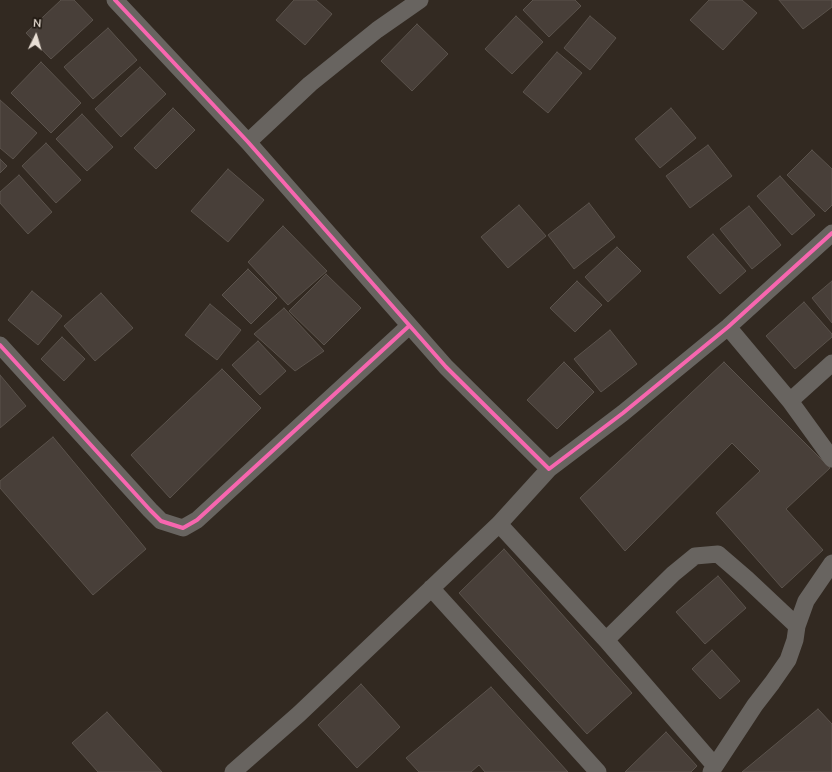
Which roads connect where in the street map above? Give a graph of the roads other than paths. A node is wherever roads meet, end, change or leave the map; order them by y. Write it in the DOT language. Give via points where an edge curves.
graph roads {
  1 [pos="115,0"];
  2 [pos="420,0"];
  3 [pos="248,142"];
  4 [pos="832,233"];
  5 [pos="409,326"];
  6 [pos="728,327"];
  7 [pos="0,345"];
  8 [pos="832,363"];
  9 [pos="790,401"];
  10 [pos="832,459"];
  11 [pos="549,469"];
  12 [pos="499,524"];
  13 [pos="832,563"];
  14 [pos="431,588"];
  15 [pos="798,626"];
  16 [pos="606,640"];
  17 [pos="713,769"];
  18 [pos="233,772"];
  19 [pos="598,772"];
  1 -- 3 [label="street"];
  2 -- 3 [label="street" via="310,84"];
  3 -- 5 [label="street"];
  4 -- 6 [label="street"];
  5 -- 7 [label="street" via="197,520 183,528 161,521"];
  5 -- 11 [label="street" via="446,367"];
  6 -- 9 [label="street"];
  6 -- 11 [label="street" via="617,418"];
  8 -- 9 [label="street"];
  9 -- 10 [label="street"];
  11 -- 12 [label="street"];
  12 -- 14 [label="street"];
  12 -- 16 [label="street"];
  13 -- 15 [label="street" via="806,601"];
  14 -- 18 [label="street" via="299,714"];
  14 -- 19 [label="street"];
  15 -- 16 [label="street" via="718,554 695,556 673,574"];
  15 -- 17 [label="street" via="788,660"];
  16 -- 17 [label="street"];
}
